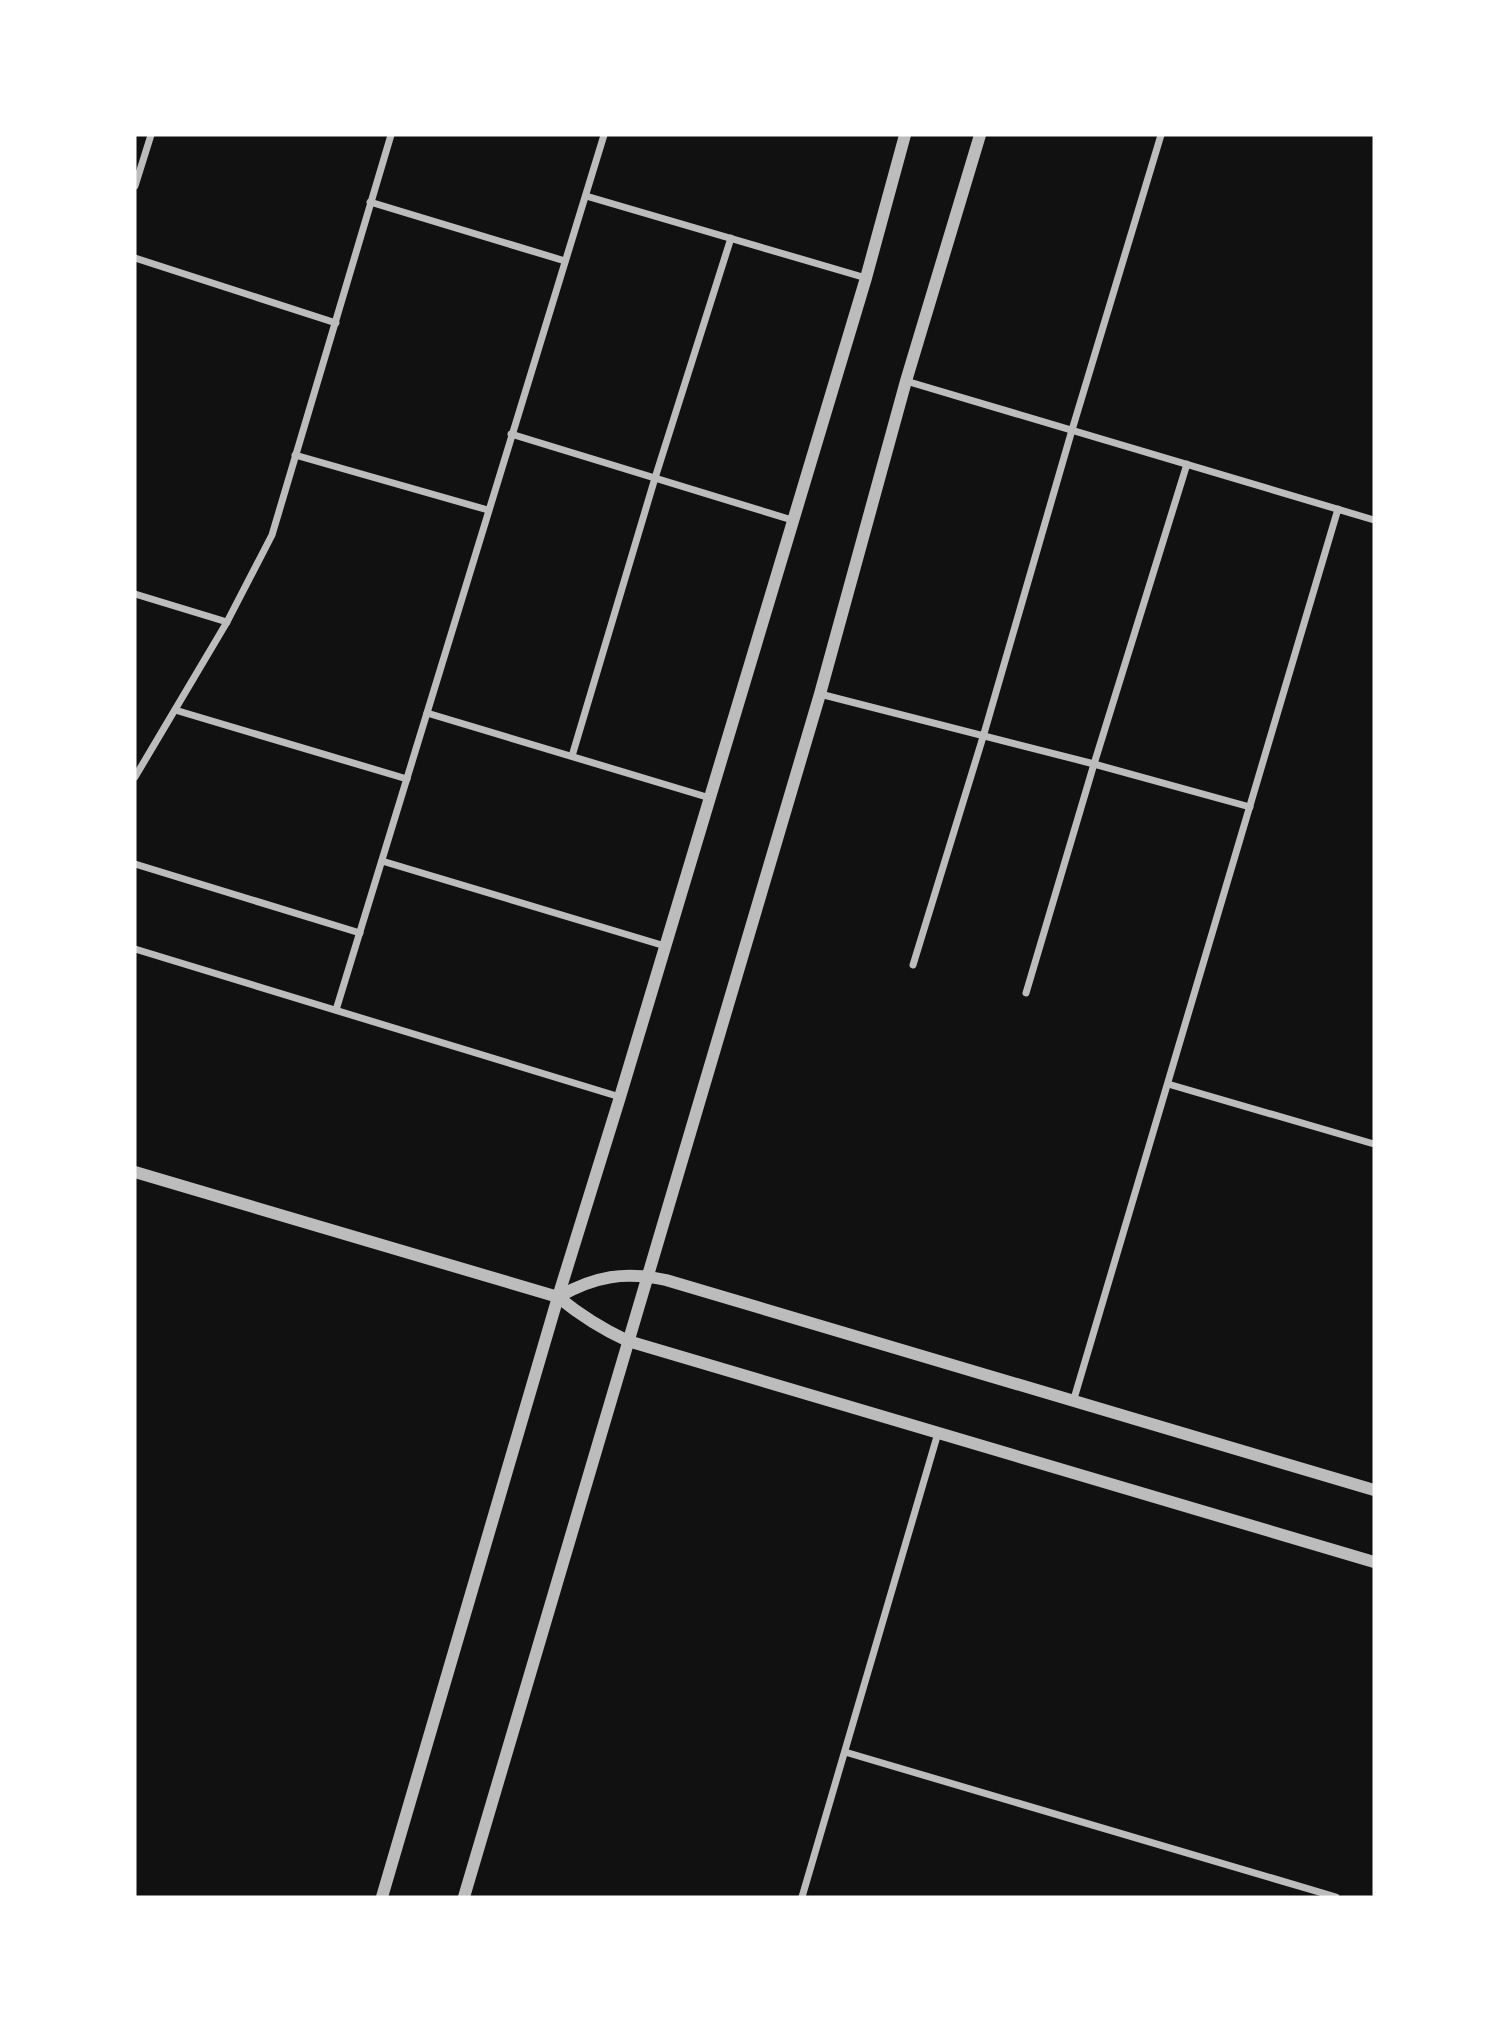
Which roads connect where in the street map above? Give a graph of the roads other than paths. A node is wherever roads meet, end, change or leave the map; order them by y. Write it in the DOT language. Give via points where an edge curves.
graph roads {
  1 [pos="150,135"];
  2 [pos="391,135"];
  3 [pos="604,135"];
  4 [pos="904,135"];
  5 [pos="980,135"];
  6 [pos="1161,135"];
  7 [pos="135,186"];
  8 [pos="586,196"];
  9 [pos="370,202"];
  10 [pos="732,239"];
  11 [pos="135,258"];
  12 [pos="565,261"];
  13 [pos="866,278"];
  14 [pos="337,323"];
  15 [pos="906,381"];
  16 [pos="1072,430"];
  17 [pos="511,434"];
  18 [pos="295,456"];
  19 [pos="1187,464"];
  20 [pos="655,478"];
  21 [pos="1338,509"];
  22 [pos="488,510"];
  23 [pos="792,520"];
  24 [pos="1374,520"];
  25 [pos="135,594"];
  26 [pos="227,622"];
  27 [pos="820,694"];
  28 [pos="175,710"];
  29 [pos="428,713"];
  30 [pos="983,737"];
  31 [pos="572,756"];
  32 [pos="1094,764"];
  33 [pos="135,776"];
  34 [pos="407,779"];
  35 [pos="710,798"];
  36 [pos="1250,807"];
  37 [pos="382,861"];
  38 [pos="135,864"];
  39 [pos="360,933"];
  40 [pos="666,946"];
  41 [pos="135,949"];
  42 [pos="913,965"];
  43 [pos="1026,993"];
  44 [pos="336,1010"];
  45 [pos="1167,1084"];
  46 [pos="620,1097"];
  47 [pos="1374,1144"];
  48 [pos="135,1172"];
  49 [pos="647,1276"];
  50 [pos="558,1297"];
  51 [pos="628,1341"];
  52 [pos="1073,1402"];
  53 [pos="939,1433"];
  54 [pos="1374,1490"];
  55 [pos="1374,1562"];
  56 [pos="845,1752"];
  57 [pos="382,1897"];
  58 [pos="464,1897"];
  59 [pos="802,1897"];
  60 [pos="1336,1897"];
  1 -- 7 [label="street"];
  2 -- 9 [label="street"];
  3 -- 8 [label="street"];
  4 -- 13 [label="street"];
  5 -- 15 [label="street"];
  6 -- 16 [label="street"];
  8 -- 10 [label="street"];
  8 -- 12 [label="street"];
  9 -- 12 [label="street"];
  9 -- 14 [label="street"];
  10 -- 13 [label="street"];
  10 -- 20 [label="street"];
  11 -- 14 [label="street"];
  12 -- 17 [label="street"];
  13 -- 23 [label="street"];
  14 -- 18 [label="street"];
  15 -- 16 [label="street"];
  15 -- 27 [label="street"];
  16 -- 19 [label="street"];
  16 -- 30 [label="street"];
  17 -- 20 [label="street"];
  17 -- 22 [label="street"];
  18 -- 22 [label="street"];
  18 -- 26 [label="street" via="272,535"];
  19 -- 21 [label="street"];
  19 -- 32 [label="street"];
  20 -- 23 [label="street"];
  20 -- 31 [label="street"];
  21 -- 24 [label="street"];
  21 -- 36 [label="street"];
  22 -- 29 [label="street"];
  23 -- 35 [label="street"];
  25 -- 26 [label="street"];
  26 -- 28 [label="street"];
  27 -- 30 [label="street"];
  27 -- 49 [label="street"];
  28 -- 33 [label="street"];
  28 -- 34 [label="street"];
  29 -- 31 [label="street"];
  29 -- 34 [label="street"];
  30 -- 32 [label="street"];
  30 -- 42 [label="street"];
  31 -- 35 [label="street"];
  32 -- 36 [label="street"];
  32 -- 43 [label="street"];
  34 -- 37 [label="street"];
  35 -- 40 [label="street"];
  36 -- 45 [label="street"];
  37 -- 39 [label="street"];
  37 -- 40 [label="street"];
  38 -- 39 [label="street"];
  39 -- 44 [label="street"];
  40 -- 46 [label="street"];
  41 -- 44 [label="street"];
  44 -- 46 [label="street"];
  45 -- 47 [label="street"];
  45 -- 52 [label="street"];
  46 -- 50 [label="street"];
  48 -- 50 [label="street"];
  49 -- 50 [label="street" via="601,1278"];
  49 -- 51 [label="street"];
  49 -- 52 [label="street"];
  50 -- 51 [label="street" via="580,1315"];
  50 -- 57 [label="street"];
  51 -- 53 [label="street"];
  51 -- 58 [label="street"];
  52 -- 54 [label="street"];
  53 -- 55 [label="street"];
  53 -- 56 [label="street"];
  56 -- 59 [label="street"];
  56 -- 60 [label="street"];
}
